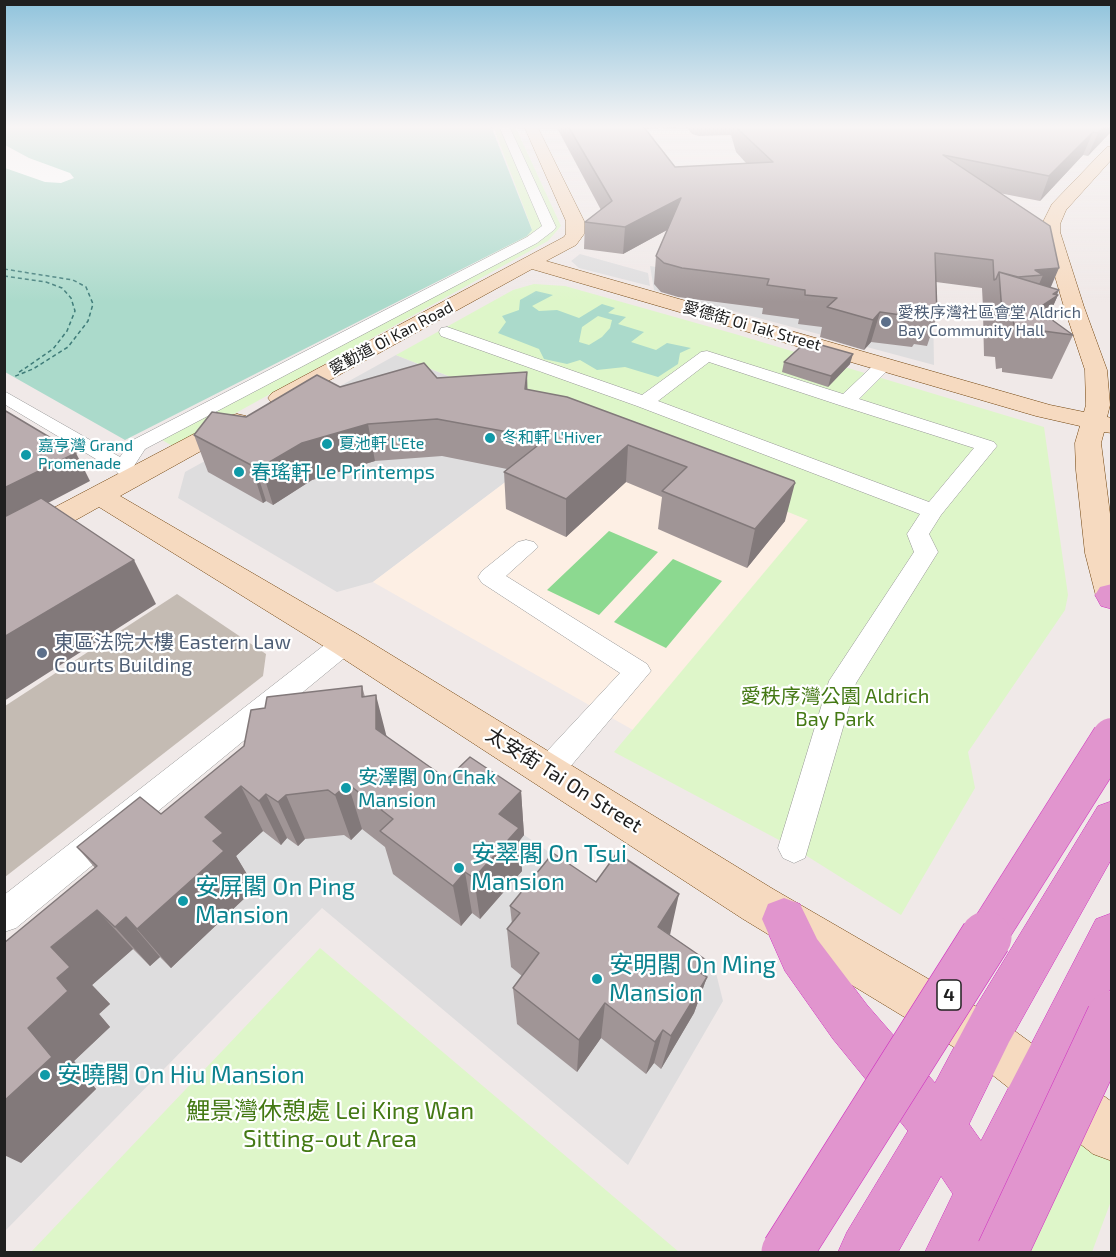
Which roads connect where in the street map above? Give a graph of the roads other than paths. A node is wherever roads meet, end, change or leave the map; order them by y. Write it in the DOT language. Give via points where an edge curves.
graph roads {
  1 [pos="530,185"];
  2 [pos="556,185"];
  3 [pos="1091,185"];
  4 [pos="1097,185"];
  5 [pos="1072,219"];
  6 [pos="532,263"];
  7 [pos="447,332"];
  8 [pos="885,364"];
  9 [pos="4,396"];
  10 [pos="846,401"];
  11 [pos="644,402"];
  12 [pos="1102,424"];
  13 [pos="128,472"];
  14 [pos="100,496"];
  15 [pos="933,511"];
  16 [pos="4,547"];
  17 [pos="526,547"];
  18 [pos="1111,596"];
  19 [pos="345,643"];
  20 [pos="1112,738"];
  21 [pos="548,771"];
  22 [pos="1112,819"];
  23 [pos="794,848"];
  24 [pos="4,916"];
  25 [pos="784,919"];
  26 [pos="1112,934"];
  27 [pos="1112,1017"];
  28 [pos="984,1038"];
  29 [pos="1040,1079"];
  30 [pos="939,1128"];
  31 [pos="1112,1135"];
  32 [pos="984,1191"];
  33 [pos="787,1252"];
  34 [pos="867,1252"];
  35 [pos="954,1252"];
  36 [pos="1002,1252"];
  1 -- 13 [label="street" via="549,226 532,240 138,445"];
  2 -- 6 [label="street, 愛勤道 Oi Kan Road" via="576,228 570,241"];
  3 -- 12 [label="street" via="1058,208 1051,232 1096,370"];
  4 -- 5 [label="street"];
  6 -- 8 [label="street, 愛德街 Oi Tak Street"];
  6 -- 13 [label="street, 愛勤道 Oi Kan Road"];
  7 -- 11 [label="street"];
  8 -- 10 [label="street"];
  8 -- 12 [label="street, 愛德街 Oi Tak Street"];
  9 -- 13 [label="street"];
  10 -- 11 [label="street" via="707,356"];
  10 -- 15 [label="street" via="987,446"];
  11 -- 15 [label="street"];
  12 -- 18 [label="street" via="1088,442 1092,509"];
  13 -- 14 [label="street, 愛勤道 Oi Kan Road"];
  14 -- 16 [label="street"];
  14 -- 19 [label="street, 太安街 Tai On Street"];
  15 -- 23 [label="street" via="918,534 926,552 843,681"];
  17 -- 21 [label="street" via="490,577 638,671"];
  19 -- 21 [label="street, 太安街 Tai On Street"];
  19 -- 24 [label="street"];
  20 -- 33 [label="highway, 4, bridge"];
  21 -- 25 [label="street, 太安街 Tai On Street"];
  22 -- 28 [label="highway"];
  25 -- 28 [label="street, 太安街 Tai On Street"];
  25 -- 30 [label="highway" via="801,955 850,1022"];
  26 -- 29 [label="highway"];
  27 -- 36 [label="highway, bridge"];
  28 -- 29 [label="street, 太安街 Tai On Street"];
  28 -- 30 [label="highway"];
  29 -- 31 [label="street, 太安街 Tai On Street"];
  29 -- 32 [label="highway"];
  30 -- 32 [label="highway"];
  30 -- 34 [label="highway"];
  32 -- 35 [label="highway"];
}
